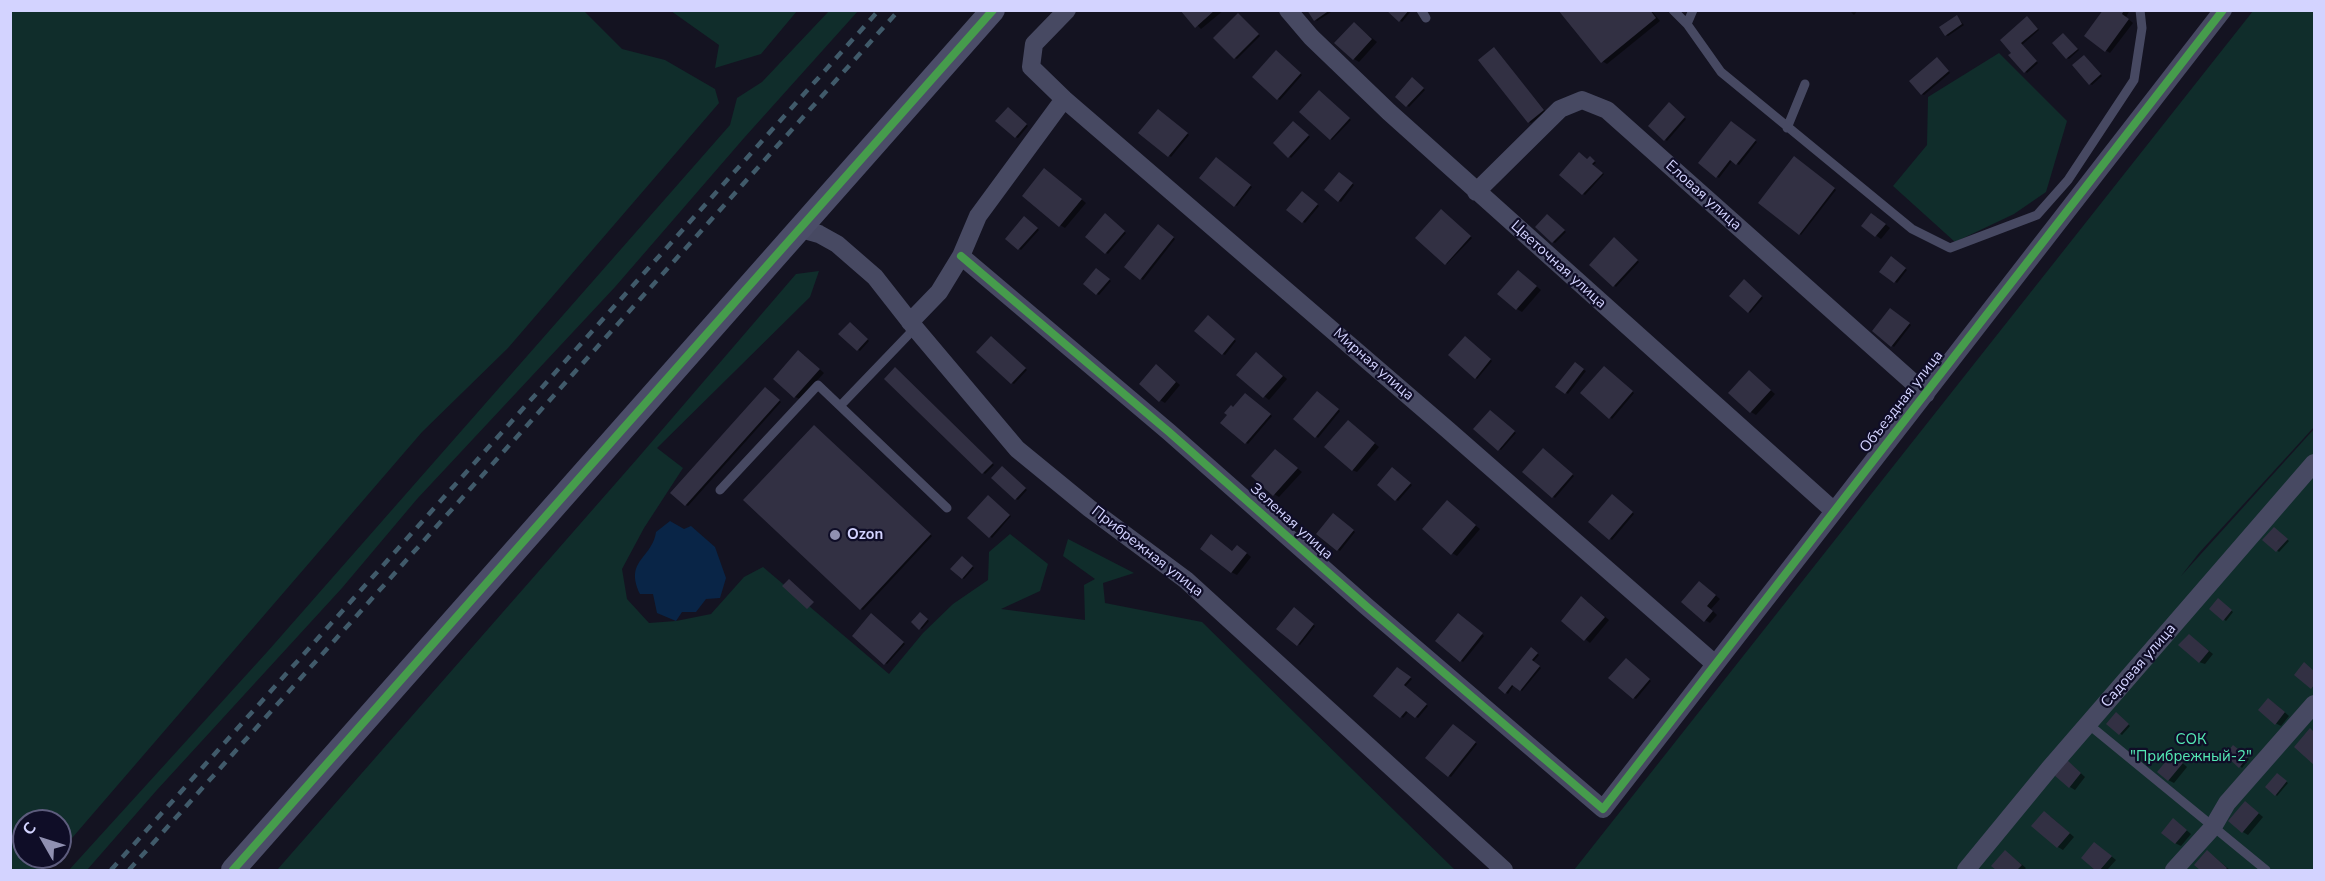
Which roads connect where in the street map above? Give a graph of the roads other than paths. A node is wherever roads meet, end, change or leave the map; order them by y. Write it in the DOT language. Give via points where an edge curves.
graph roads {
  1 [pos="993,10"];
  2 [pos="1067,10"];
  3 [pos="1288,10"];
  4 [pos="1673,10"];
  5 [pos="1693,10"];
  6 [pos="2140,10"];
  7 [pos="2223,10"];
  8 [pos="1687,24"];
  9 [pos="1805,84"];
  10 [pos="1064,99"];
  11 [pos="1787,128"];
  12 [pos="1476,192"];
  13 [pos="801,229"];
  14 [pos="961,256"];
  15 [pos="913,325"];
  16 [pos="1926,394"];
  17 [pos="841,405"];
  18 [pos="2314,463"];
  19 [pos="720,490"];
  20 [pos="947,508"];
  21 [pos="1834,512"];
  22 [pos="1715,664"];
  23 [pos="2314,704"];
  24 [pos="2088,724"];
  25 [pos="1603,809"];
  26 [pos="2213,827"];
  27 [pos="1971,869"];
  28 [pos="233,870"];
  29 [pos="1503,870"];
  30 [pos="2175,870"];
  31 [pos="2266,870"];
  1 -- 13 [label="street"];
  2 -- 10 [label="street, Мирная улица" via="1034,44 1031,67"];
  3 -- 12 [label="street, Цветочная улица" via="1311,38"];
  4 -- 8 [label="lane"];
  5 -- 8 [label="lane"];
  6 -- 11 [label="lane" via="2142,28 2134,80 2068,180 2037,215 1950,248 1912,229"];
  7 -- 16 [label="street, Объездная улица"];
  8 -- 11 [label="lane" via="1721,72"];
  9 -- 11 [label="lane"];
  10 -- 14 [label="street" via="978,216"];
  10 -- 22 [label="street, Мирная улица"];
  12 -- 16 [label="street, Еловая улица" via="1560,110 1582,100 1607,110"];
  12 -- 21 [label="street, Цветочная улица"];
  13 -- 15 [label="street, Прибрежная улица" via="837,244 860,262"];
  13 -- 28 [label="street"];
  14 -- 15 [label="street"];
  14 -- 25 [label="street, Зеленая улица"];
  15 -- 17 [label="lane"];
  15 -- 29 [label="street, Прибрежная улица" via="1017,449 1186,580"];
  16 -- 21 [label="street, Объездная улица"];
  17 -- 19 [label="lane" via="818,385"];
  17 -- 20 [label="lane"];
  18 -- 24 [label="street, Садовая улица"];
  21 -- 22 [label="street, Объездная улица"];
  22 -- 25 [label="street, Объездная улица"];
  23 -- 26 [label="street" via="2227,803"];
  24 -- 26 [label="lane"];
  24 -- 27 [label="street, Садовая улица"];
  26 -- 30 [label="street"];
  26 -- 31 [label="lane"];
}
